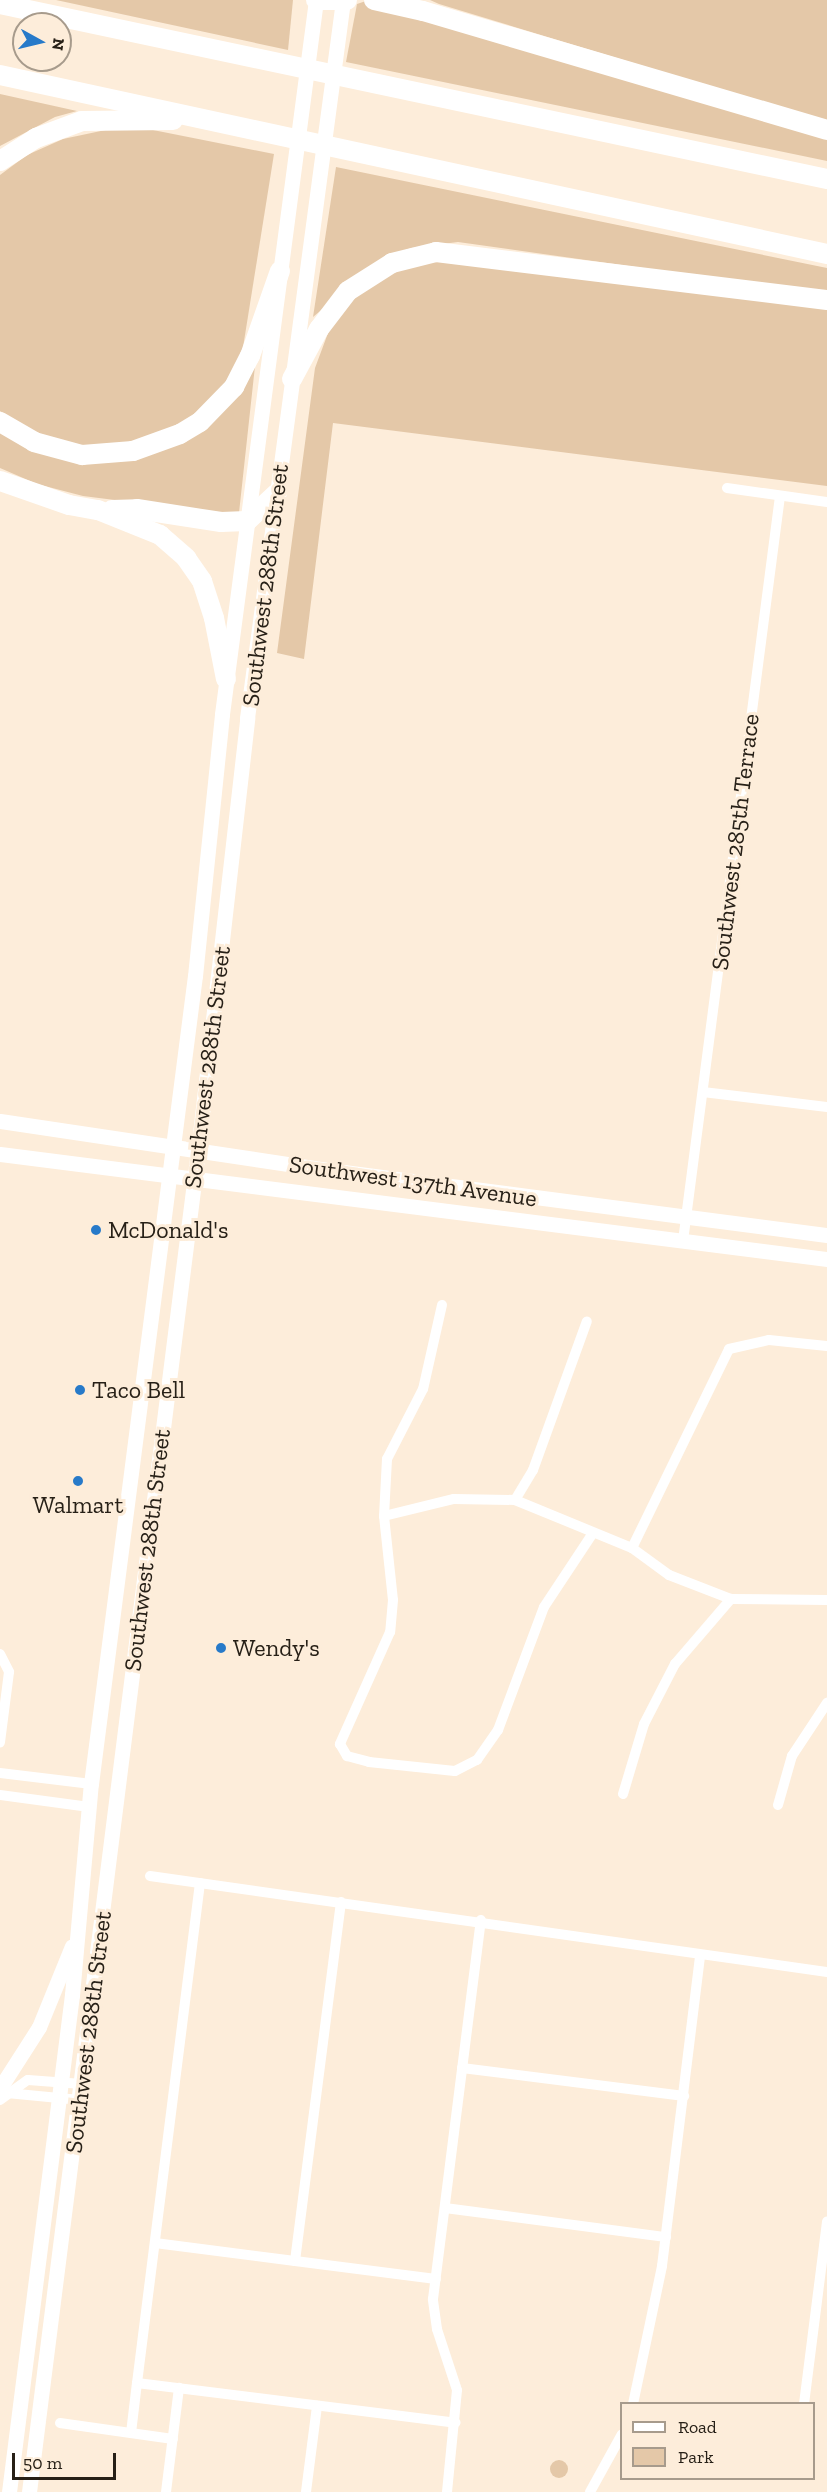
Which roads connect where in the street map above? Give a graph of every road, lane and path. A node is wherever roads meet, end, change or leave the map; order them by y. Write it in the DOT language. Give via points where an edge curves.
graph roads {
  1 [pos="316,0"];
  2 [pos="344,0"];
  3 [pos="374,0"];
  4 [pos="0,4"];
  5 [pos="415,5"];
  6 [pos="0,75"];
  7 [pos="211,119"];
  8 [pos="827,130"];
  9 [pos="0,161"];
  10 [pos="827,179"];
  11 [pos="827,254"];
  12 [pos="280,271"];
  13 [pos="827,300"];
  14 [pos="292,379"];
  15 [pos="0,422"];
  16 [pos="0,481"];
  17 [pos="727,488"];
  18 [pos="277,493"];
  19 [pos="780,496"];
  20 [pos="827,502"];
  21 [pos="98,510"];
  22 [pos="247,521"];
  23 [pos="226,679"];
  24 [pos="703,1092"];
  25 [pos="827,1107"];
  26 [pos="0,1121"];
  27 [pos="173,1147"];
  28 [pos="198,1151"];
  29 [pos="0,1154"];
  30 [pos="169,1175"];
  31 [pos="194,1178"];
  32 [pos="417,1182"];
  33 [pos="414,1204"];
  34 [pos="686,1217"];
  35 [pos="827,1235"];
  36 [pos="683,1241"];
  37 [pos="827,1259"];
  38 [pos="442,1305"];
  39 [pos="587,1321"];
  40 [pos="827,1346"];
  41 [pos="515,1500"];
  42 [pos="384,1516"];
  43 [pos="593,1533"];
  44 [pos="632,1548"];
  45 [pos="731,1599"];
  46 [pos="827,1600"];
  47 [pos="0,1654"];
  48 [pos="827,1703"];
  49 [pos="0,1742"];
  50 [pos="0,1773"];
  51 [pos="91,1784"];
  52 [pos="623,1794"];
  53 [pos="0,1795"];
  54 [pos="777,1805"];
  55 [pos="88,1807"];
  56 [pos="150,1876"];
  57 [pos="200,1883"];
  58 [pos="341,1902"];
  59 [pos="481,1920"];
  60 [pos="78,1933"];
  61 [pos="700,1956"];
  62 [pos="827,1972"];
  63 [pos="462,2068"];
  64 [pos="62,2082"];
  65 [pos="81,2092"];
  66 [pos="2,2094"];
  67 [pos="684,2096"];
  68 [pos="59,2097"];
  69 [pos="445,2208"];
  70 [pos="827,2221"];
  71 [pos="666,2237"];
  72 [pos="155,2243"];
  73 [pos="295,2261"];
  74 [pos="38,2267"];
  75 [pos="58,2269"];
  76 [pos="436,2279"];
  77 [pos="137,2383"];
  78 [pos="179,2388"];
  79 [pos="633,2402"];
  80 [pos="804,2402"];
  81 [pos="317,2406"];
  82 [pos="60,2423"];
  83 [pos="456,2423"];
  84 [pos="131,2433"];
  85 [pos="620,2436"];
  86 [pos="173,2439"];
  87 [pos="9,2492"];
  88 [pos="29,2492"];
  89 [pos="166,2492"];
  90 [pos="306,2492"];
  91 [pos="447,2492"];
  92 [pos="590,2492"];
  1 -- 2 [label="highway"];
  1 -- 12 [label="main road, Southwest 288th Street"];
  2 -- 14 [label="main road, Southwest 288th Street"];
  3 -- 5 [label="highway"];
  4 -- 10 [label="highway"];
  5 -- 8 [label="highway"];
  6 -- 7 [label="highway"];
  7 -- 9 [label="highway" via="82,121 36,138"];
  7 -- 11 [label="highway"];
  12 -- 15 [label="highway" via="250,356 234,387 200,422 180,434 133,451 81,455 34,442"];
  12 -- 22 [label="main road, Southwest 288th Street"];
  13 -- 14 [label="highway" via="459,252 427,253 377,270 348,291 319,329"];
  14 -- 18 [label="main road, Southwest 288th Street"];
  16 -- 21 [label="highway" via="69,505"];
  17 -- 19 [label="street"];
  18 -- 22 [label="highway"];
  18 -- 28 [label="main road, Southwest 288th Street"];
  19 -- 20 [label="street"];
  19 -- 24 [label="street, Southwest 285th Terrace"];
  21 -- 22 [label="highway" via="136,509 221,522"];
  21 -- 23 [label="highway" via="160,535 186,558 202,581"];
  22 -- 23 [label="main road, Southwest 288th Street"];
  23 -- 27 [label="main road, Southwest 288th Street"];
  24 -- 25 [label="street"];
  24 -- 34 [label="street, Southwest 285th Terrace"];
  26 -- 27 [label="main road, Southwest 137th Avenue"];
  27 -- 28 [label="main road, Southwest 137th Avenue"];
  27 -- 30 [label="main road, Southwest 288th Street"];
  28 -- 31 [label="main road, Southwest 288th Street"];
  28 -- 32 [label="main road, Southwest 137th Avenue"];
  29 -- 30 [label="main road, Southwest 137th Avenue"];
  30 -- 31 [label="main road, Southwest 137th Avenue"];
  30 -- 51 [label="main road, Southwest 288th Street"];
  31 -- 33 [label="main road, Southwest 137th Avenue"];
  31 -- 65 [label="main road, Southwest 288th Street"];
  32 -- 33 [label="main road"];
  32 -- 34 [label="main road, Southwest 137th Avenue"];
  33 -- 36 [label="main road, Southwest 137th Avenue"];
  34 -- 35 [label="main road, Southwest 137th Avenue"];
  34 -- 36 [label="street, Southwest 285th Terrace"];
  36 -- 37 [label="main road, Southwest 137th Avenue"];
  38 -- 42 [label="street" via="423,1389 387,1459"];
  39 -- 41 [label="street" via="533,1470"];
  40 -- 44 [label="street" via="769,1340 729,1349"];
  41 -- 42 [label="street" via="454,1499"];
  41 -- 43 [label="street"];
  42 -- 43 [label="street" via="393,1600 390,1632 340,1744 347,1755 369,1762 455,1771 477,1760 498,1730 544,1607"];
  43 -- 44 [label="street"];
  44 -- 45 [label="street" via="669,1575"];
  45 -- 46 [label="street"];
  45 -- 52 [label="street" via="675,1664 644,1724"];
  47 -- 49 [label="street" via="9,1672 9,1686"];
  48 -- 54 [label="street" via="792,1756"];
  50 -- 51 [label="street"];
  51 -- 55 [label="main road, Southwest 288th Street"];
  53 -- 55 [label="street"];
  55 -- 60 [label="main road, Southwest 288th Street"];
  56 -- 57 [label="street"];
  57 -- 58 [label="street"];
  57 -- 72 [label="street"];
  58 -- 59 [label="street"];
  58 -- 73 [label="street"];
  59 -- 61 [label="street"];
  59 -- 63 [label="street"];
  60 -- 64 [label="main road, Southwest 288th Street"];
  60 -- 66 [label="main road" via="39,2027"];
  61 -- 62 [label="street"];
  61 -- 67 [label="street"];
  63 -- 67 [label="street"];
  63 -- 69 [label="street"];
  64 -- 65 [label="street"];
  64 -- 66 [label="street" via="28,2080"];
  64 -- 68 [label="main road, Southwest 288th Street"];
  65 -- 68 [label="street"];
  65 -- 75 [label="main road, Southwest 288th Street"];
  66 -- 68 [label="street"];
  67 -- 71 [label="street"];
  68 -- 74 [label="main road, Southwest 288th Street"];
  69 -- 71 [label="street"];
  69 -- 76 [label="street"];
  70 -- 80 [label="street"];
  71 -- 79 [label="street"];
  72 -- 73 [label="street"];
  72 -- 77 [label="street"];
  73 -- 76 [label="street"];
  74 -- 75 [label="main road"];
  74 -- 87 [label="main road, Southwest 288th Street"];
  75 -- 88 [label="main road, Southwest 288th Street"];
  76 -- 83 [label="street" via="435,2314 457,2390"];
  77 -- 78 [label="street"];
  77 -- 84 [label="street"];
  78 -- 81 [label="street"];
  78 -- 86 [label="street"];
  81 -- 83 [label="street"];
  81 -- 90 [label="street"];
  82 -- 84 [label="street"];
  83 -- 91 [label="street"];
  84 -- 86 [label="street"];
  85 -- 92 [label="street"];
  86 -- 89 [label="street"];
}
